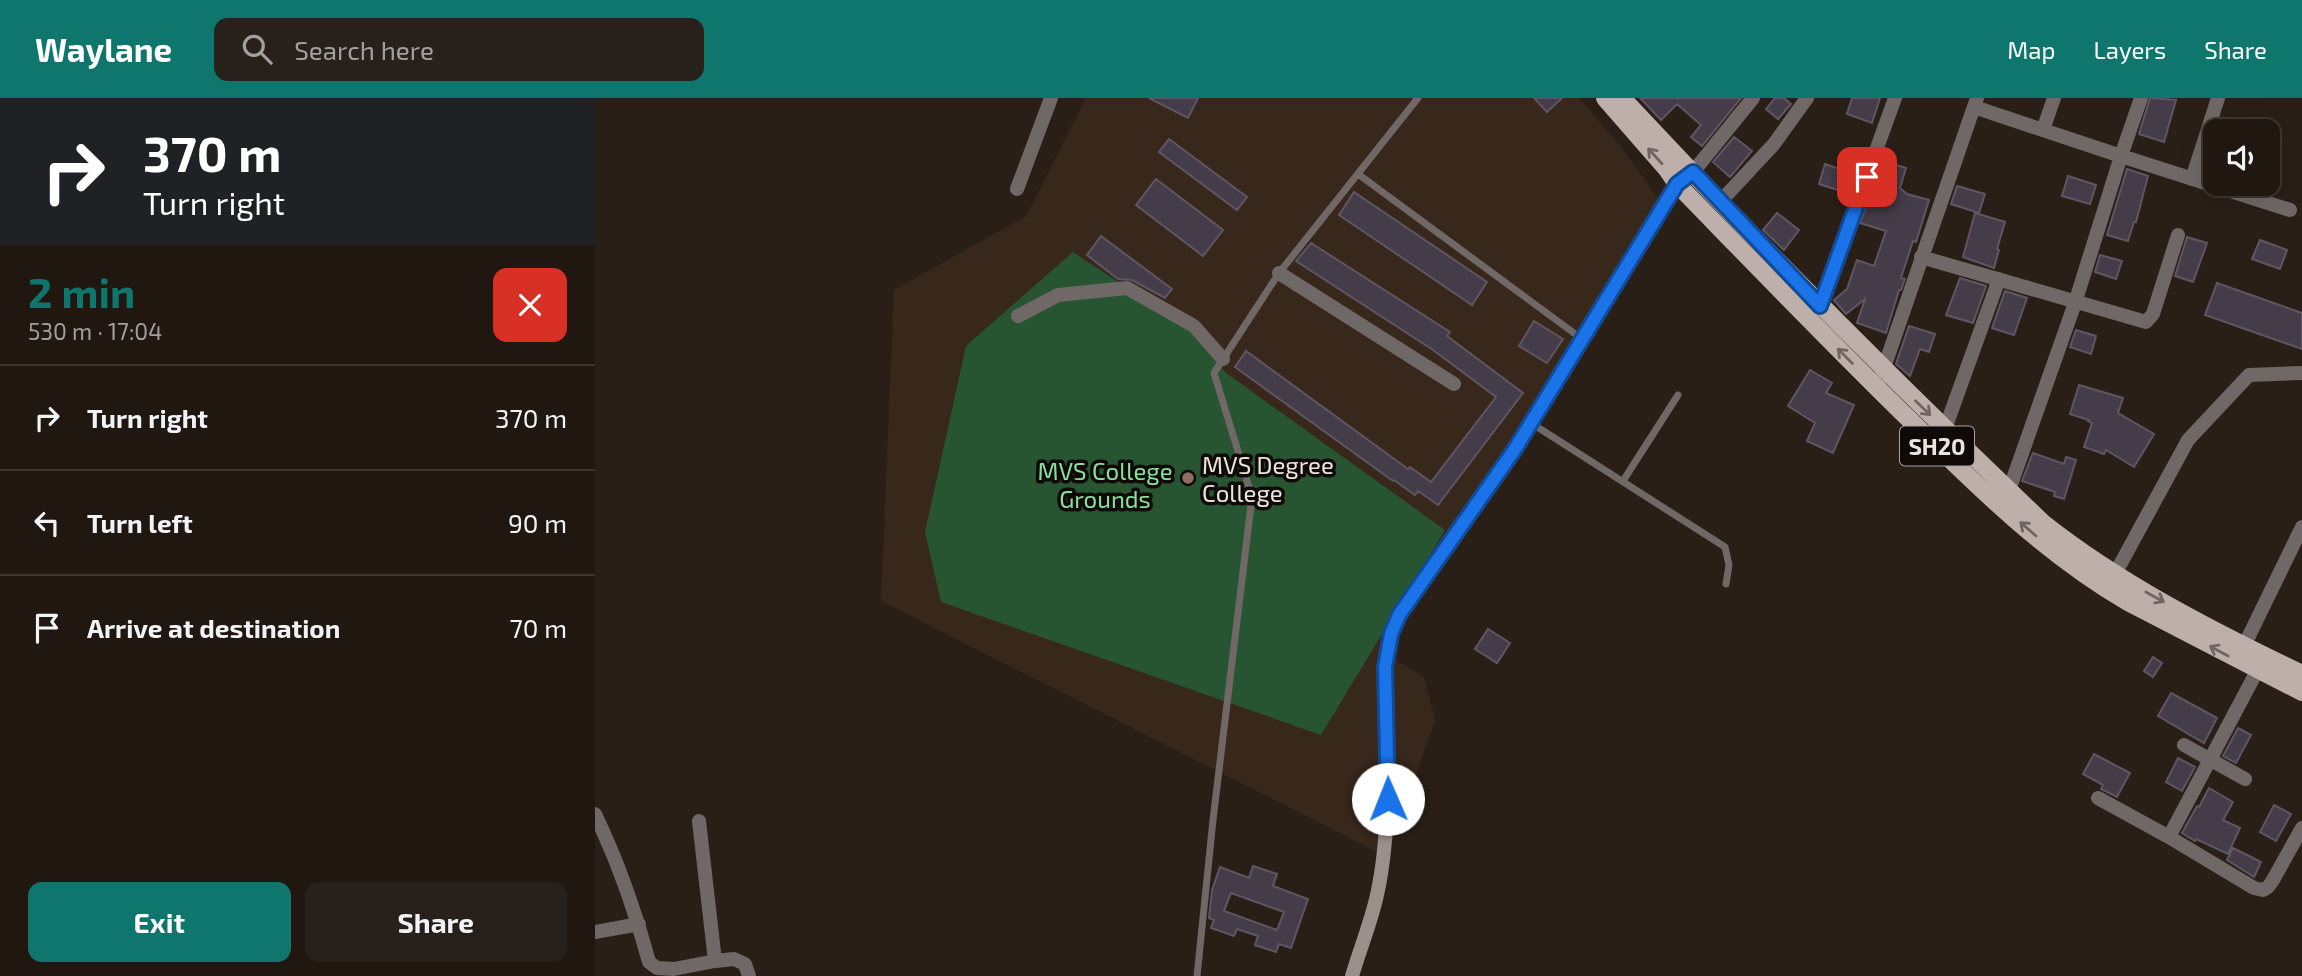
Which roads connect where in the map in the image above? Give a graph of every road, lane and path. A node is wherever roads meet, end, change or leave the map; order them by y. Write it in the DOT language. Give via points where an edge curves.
graph roads {
  1 [pos="1051,98"];
  2 [pos="1418,98"];
  3 [pos="1753,98"];
  4 [pos="1807,98"];
  5 [pos="1895,98"];
  6 [pos="2054,98"];
  7 [pos="2141,98"];
  8 [pos="2218,98"];
  9 [pos="1611,99"];
  10 [pos="1976,102"];
  11 [pos="2043,130"];
  12 [pos="2121,156"];
  13 [pos="1693,172"];
  14 [pos="1358,174"];
  15 [pos="2192,179"];
  16 [pos="1677,184"];
  17 [pos="1017,189"];
  18 [pos="1720,202"];
  19 [pos="2290,210"];
  20 [pos="2178,235"];
  21 [pos="1921,257"];
  22 [pos="1279,273"];
  23 [pos="1999,279"];
  24 [pos="2075,303"];
  25 [pos="1820,306"];
  26 [pos="1018,316"];
  27 [pos="1582,339"];
  28 [pos="1223,359"];
  29 [pos="1883,369"];
  30 [pos="2302,373"];
  31 [pos="1454,384"];
  32 [pos="1877,388"];
  33 [pos="1678,395"];
  34 [pos="1531,423"];
  35 [pos="1945,429"];
  36 [pos="1623,481"];
  37 [pos="2009,490"];
  38 [pos="2003,508"];
  39 [pos="2302,527"];
  40 [pos="2108,580"];
  41 [pos="1726,584"];
  42 [pos="2244,646"];
  43 [pos="2257,671"];
  44 [pos="2302,674"];
  45 [pos="2302,692"];
  46 [pos="2185,745"];
  47 [pos="2212,760"];
  48 [pos="2245,779"];
  49 [pos="2098,798"];
  50 [pos="595,814"];
  51 [pos="699,821"];
  52 [pos="2302,828"];
  53 [pos="2169,837"];
  54 [pos="639,924"];
  55 [pos="595,932"];
  56 [pos="715,961"];
  57 [pos="749,976"];
  58 [pos="1197,976"];
  59 [pos="1352,976"];
  1 -- 17 [label="street"];
  2 -- 14 [label="lane"];
  3 -- 13 [label="street"];
  4 -- 18 [label="street" via="1775,144"];
  5 -- 25 [label="street"];
  6 -- 11 [label="street"];
  7 -- 12 [label="street"];
  8 -- 15 [label="street"];
  9 -- 13 [label="main road, SH20"];
  16 -- 9 [label="main road, SH20, one-way"];
  10 -- 11 [label="street"];
  10 -- 21 [label="street"];
  11 -- 12 [label="street"];
  12 -- 15 [label="street"];
  12 -- 24 [label="street"];
  13 -- 16 [label="street"];
  13 -- 18 [label="main road, SH20"];
  14 -- 22 [label="lane"];
  14 -- 27 [label="lane"];
  15 -- 19 [label="street"];
  16 -- 27 [label="street"];
  32 -- 16 [label="main road, SH20, one-way"];
  18 -- 25 [label="main road, SH20"];
  20 -- 24 [label="street" via="2153,314 2146,322"];
  21 -- 23 [label="street"];
  21 -- 29 [label="street"];
  22 -- 28 [label="lane"];
  22 -- 31 [label="street"];
  23 -- 24 [label="street"];
  23 -- 35 [label="street"];
  24 -- 37 [label="street"];
  25 -- 29 [label="main road, SH20"];
  26 -- 28 [label="street" via="1058,295 1128,288 1194,326"];
  27 -- 34 [label="street"];
  28 -- 58 [label="lane" via="1214,373 1252,497"];
  29 -- 32 [label="street"];
  29 -- 35 [label="main road, SH20, one-way"];
  30 -- 40 [label="street" via="2249,375 2188,440"];
  32 -- 38 [label="main road, SH20"];
  33 -- 36 [label="lane"];
  34 -- 36 [label="lane"];
  34 -- 59 [label="street" via="1399,615 1391,634 1384,681 1388,799 1381,873"];
  35 -- 37 [label="main road, SH20"];
  36 -- 41 [label="lane" via="1725,547 1729,565"];
  37 -- 38 [label="street"];
  37 -- 40 [label="main road, SH20"];
  40 -- 38 [label="main road, SH20, one-way" via="2055,554"];
  39 -- 42 [label="street"];
  40 -- 42 [label="main road, SH20, one-way"];
  43 -- 40 [label="main road, SH20, one-way"];
  42 -- 44 [label="main road, SH20"];
  43 -- 45 [label="main road, SH20"];
  43 -- 47 [label="street"];
  46 -- 47 [label="street"];
  47 -- 48 [label="street"];
  47 -- 53 [label="street"];
  49 -- 53 [label="street"];
  50 -- 54 [label="street"];
  51 -- 56 [label="street"];
  52 -- 53 [label="street" via="2263,890"];
  54 -- 55 [label="street"];
  54 -- 56 [label="street" via="649,962 657,968"];
  56 -- 57 [label="street" via="745,964"];
}
